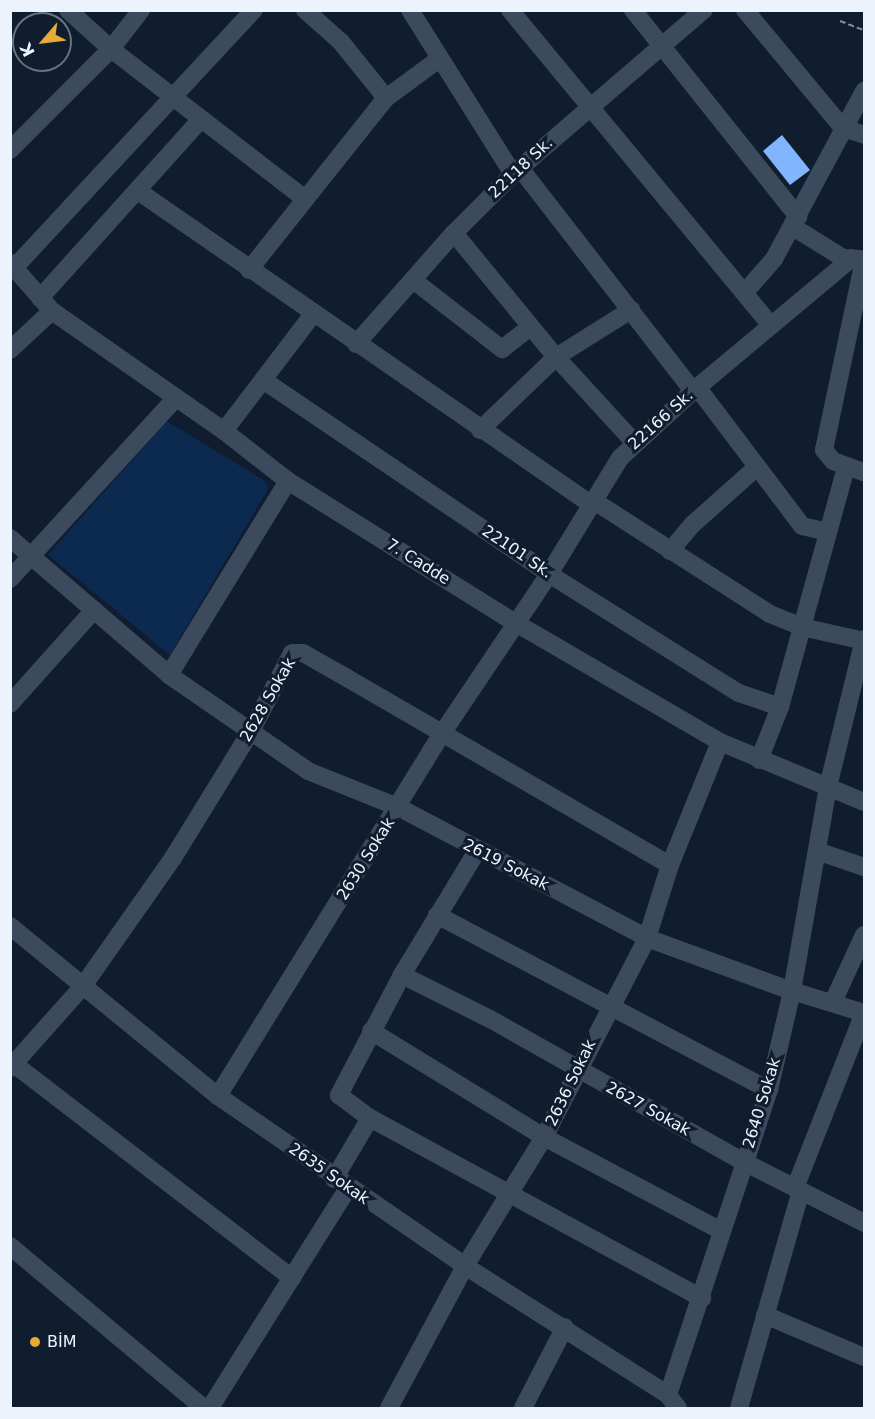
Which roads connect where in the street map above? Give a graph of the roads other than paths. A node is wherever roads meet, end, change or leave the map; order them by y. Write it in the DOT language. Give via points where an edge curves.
graph roads {
  1 [pos="68,10"];
  2 [pos="141,10"];
  3 [pos="254,10"];
  4 [pos="305,10"];
  5 [pos="410,10"];
  6 [pos="510,10"];
  7 [pos="633,10"];
  8 [pos="704,10"];
  9 [pos="745,10"];
  10 [pos="660,48"];
  11 [pos="111,49"];
  12 [pos="439,59"];
  13 [pos="864,91"];
  14 [pos="176,97"];
  15 [pos="386,98"];
  16 [pos="587,107"];
  17 [pos="201,119"];
  18 [pos="843,128"];
  19 [pos="864,135"];
  20 [pos="10,150"];
  21 [pos="517,171"];
  22 [pos="138,191"];
  23 [pos="304,198"];
  24 [pos="795,222"];
  25 [pos="454,233"];
  26 [pos="860,259"];
  27 [pos="12,266"];
  28 [pos="249,270"];
  29 [pos="413,280"];
  30 [pos="746,291"];
  31 [pos="46,305"];
  32 [pos="631,310"];
  33 [pos="313,314"];
  34 [pos="771,325"];
  35 [pos="530,327"];
  36 [pos="356,344"];
  37 [pos="10,350"];
  38 [pos="556,357"];
  39 [pos="263,380"];
  40 [pos="695,389"];
  41 [pos="175,399"];
  42 [pos="480,430"];
  43 [pos="224,431"];
  44 [pos="634,442"];
  45 [pos="757,467"];
  46 [pos="846,468"];
  47 [pos="864,472"];
  48 [pos="288,481"];
  49 [pos="593,503"];
  50 [pos="827,532"];
  51 [pos="10,538"];
  52 [pos="670,551"];
  53 [pos="31,557"];
  54 [pos="549,574"];
  55 [pos="10,579"];
  56 [pos="94,610"];
  57 [pos="514,622"];
  58 [pos="802,627"];
  59 [pos="864,640"];
  60 [pos="169,675"];
  61 [pos="10,704"];
  62 [pos="780,707"];
  63 [pos="250,733"];
  64 [pos="441,735"];
  65 [pos="720,742"];
  66 [pos="759,760"];
  67 [pos="828,787"];
  68 [pos="864,802"];
  69 [pos="398,807"];
  70 [pos="477,851"];
  71 [pos="818,851"];
  72 [pos="670,865"];
  73 [pos="864,867"];
  74 [pos="437,915"];
  75 [pos="10,926"];
  76 [pos="864,935"];
  77 [pos="647,938"];
  78 [pos="860,953"];
  79 [pos="402,975"];
  80 [pos="83,986"];
  81 [pos="792,991"];
  82 [pos="833,1002"];
  83 [pos="609,1008"];
  84 [pos="864,1013"];
  85 [pos="371,1031"];
  86 [pos="12,1066"];
  87 [pos="576,1069"];
  88 [pos="769,1090"];
  89 [pos="218,1096"];
  90 [pos="370,1118"];
  91 [pos="544,1137"];
  92 [pos="744,1162"];
  93 [pos="341,1184"];
  94 [pos="798,1190"];
  95 [pos="510,1192"];
  96 [pos="864,1223"];
  97 [pos="720,1230"];
  98 [pos="10,1246"];
  99 [pos="465,1266"];
  100 [pos="292,1278"];
  101 [pos="702,1298"];
  102 [pos="765,1315"];
  103 [pos="565,1327"];
  104 [pos="864,1356"];
  105 [pos="673,1402"];
  106 [pos="204,1408"];
  107 [pos="210,1408"];
  108 [pos="389,1408"];
  109 [pos="523,1408"];
  110 [pos="739,1408"];
  1 -- 11 [label="street"];
  2 -- 11 [label="street"];
  3 -- 14 [label="street"];
  4 -- 15 [label="street" via="342,42"];
  5 -- 12 [label="street"];
  6 -- 16 [label="street"];
  7 -- 10 [label="street"];
  8 -- 10 [label="street, 22118 Sk."];
  9 -- 18 [label="street"];
  10 -- 16 [label="street, 22118 Sk."];
  10 -- 24 [label="street"];
  11 -- 14 [label="street"];
  11 -- 20 [label="street"];
  12 -- 15 [label="street"];
  12 -- 21 [label="street"];
  13 -- 18 [label="street"];
  14 -- 17 [label="street"];
  14 -- 27 [label="street"];
  15 -- 23 [label="street"];
  16 -- 21 [label="street, 22118 Sk."];
  16 -- 30 [label="street"];
  17 -- 22 [label="street"];
  17 -- 23 [label="street"];
  18 -- 19 [label="street"];
  18 -- 24 [label="street"];
  21 -- 25 [label="street, 22118 Sk."];
  21 -- 32 [label="street"];
  22 -- 28 [label="street"];
  22 -- 31 [label="street"];
  23 -- 28 [label="street"];
  24 -- 26 [label="street" via="843,258"];
  24 -- 30 [label="street" via="774,259"];
  25 -- 29 [label="street, 22118 Sk."];
  25 -- 35 [label="street"];
  26 -- 34 [label="street, 22166 Sk."];
  26 -- 46 [label="street" via="824,450 832,461"];
  27 -- 31 [label="street, 7. Cadde"];
  28 -- 33 [label="street"];
  29 -- 35 [label="street" via="502,350"];
  29 -- 36 [label="street, 22118 Sk."];
  30 -- 34 [label="street"];
  31 -- 37 [label="street"];
  31 -- 41 [label="street, 7. Cadde"];
  32 -- 38 [label="street"];
  32 -- 40 [label="street"];
  33 -- 36 [label="street"];
  33 -- 39 [label="street"];
  34 -- 40 [label="street, 22166 Sk."];
  35 -- 38 [label="street"];
  36 -- 42 [label="street"];
  38 -- 42 [label="street"];
  38 -- 44 [label="street"];
  39 -- 43 [label="street"];
  39 -- 54 [label="street, 22101 Sk."];
  40 -- 44 [label="street, 22166 Sk."];
  40 -- 45 [label="street"];
  41 -- 43 [label="street, 7. Cadde"];
  41 -- 53 [label="street"];
  42 -- 49 [label="street"];
  43 -- 48 [label="street, 7. Cadde"];
  44 -- 49 [label="street, 22166 Sk."];
  45 -- 50 [label="street" via="802,526"];
  45 -- 52 [label="street" via="693,524"];
  46 -- 47 [label="street"];
  46 -- 50 [label="street"];
  48 -- 57 [label="street, 7. Cadde"];
  48 -- 60 [label="street"];
  49 -- 52 [label="street"];
  49 -- 54 [label="street, 22166 Sk."];
  50 -- 58 [label="street"];
  51 -- 53 [label="street, 2619 Sokak"];
  52 -- 58 [label="street" via="770,614"];
  53 -- 55 [label="street"];
  53 -- 56 [label="street, 2619 Sokak"];
  54 -- 57 [label="street, 22166 Sk."];
  54 -- 62 [label="street, 22101 Sk." via="739,693"];
  56 -- 60 [label="street, 2619 Sokak"];
  56 -- 61 [label="street"];
  57 -- 64 [label="street, 2630 Sokak"];
  57 -- 65 [label="street, 7. Cadde"];
  58 -- 59 [label="street"];
  58 -- 62 [label="street"];
  59 -- 67 [label="street, 2640 Sokak"];
  60 -- 63 [label="street, 2619 Sokak"];
  62 -- 66 [label="street"];
  63 -- 64 [label="street, 2628 Sokak" via="292,653 303,653"];
  63 -- 69 [label="street, 2619 Sokak" via="308,771"];
  63 -- 80 [label="street, 2628 Sokak" via="173,858"];
  64 -- 69 [label="street, 2630 Sokak"];
  64 -- 72 [label="street, 2628 Sokak"];
  65 -- 66 [label="street, 7. Cadde"];
  65 -- 72 [label="street, 2636 Sokak"];
  66 -- 67 [label="street, 7. Cadde"];
  67 -- 68 [label="street, 7. Cadde"];
  67 -- 71 [label="street, 2640 Sokak"];
  69 -- 70 [label="street, 2619 Sokak"];
  69 -- 89 [label="street, 2630 Sokak"];
  70 -- 74 [label="street"];
  70 -- 77 [label="street, 2619 Sokak"];
  71 -- 73 [label="street"];
  71 -- 81 [label="street, 2640 Sokak"];
  72 -- 77 [label="street, 2636 Sokak"];
  74 -- 79 [label="street"];
  74 -- 83 [label="street"];
  75 -- 80 [label="street, 2635 Sokak"];
  76 -- 78 [label="street"];
  77 -- 81 [label="street, 2619 Sokak"];
  77 -- 83 [label="street, 2636 Sokak"];
  78 -- 82 [label="street"];
  79 -- 85 [label="street"];
  79 -- 87 [label="street, 2627 Sokak"];
  80 -- 86 [label="street, 2628 Sokak"];
  80 -- 89 [label="street, 2635 Sokak"];
  81 -- 82 [label="street, 2619 Sokak"];
  81 -- 88 [label="street, 2640 Sokak"];
  82 -- 84 [label="street, 2619 Sokak"];
  83 -- 87 [label="street, 2636 Sokak"];
  83 -- 88 [label="street"];
  84 -- 94 [label="street"];
  85 -- 90 [label="street" via="339,1090 339,1095"];
  85 -- 91 [label="street"];
  86 -- 100 [label="street"];
  87 -- 91 [label="street, 2636 Sokak"];
  87 -- 92 [label="street, 2627 Sokak"];
  88 -- 92 [label="street, 2640 Sokak"];
  89 -- 93 [label="street, 2635 Sokak"];
  90 -- 93 [label="street"];
  90 -- 95 [label="street"];
  91 -- 95 [label="street, 2636 Sokak"];
  91 -- 97 [label="street"];
  92 -- 94 [label="street, 2627 Sokak"];
  92 -- 97 [label="street, 2640 Sokak"];
  93 -- 99 [label="street, 2635 Sokak"];
  93 -- 100 [label="street"];
  94 -- 96 [label="street, 2627 Sokak"];
  94 -- 102 [label="street"];
  95 -- 99 [label="street, 2636 Sokak"];
  95 -- 101 [label="street"];
  97 -- 101 [label="street, 2640 Sokak"];
  98 -- 106 [label="street"];
  99 -- 103 [label="street, 2635 Sokak"];
  99 -- 108 [label="street, 2636 Sokak"];
  100 -- 107 [label="street"];
  101 -- 105 [label="street, 2640 Sokak"];
  102 -- 104 [label="street"];
  102 -- 110 [label="street"];
  103 -- 105 [label="street, 2635 Sokak"];
  103 -- 109 [label="street"];
}
